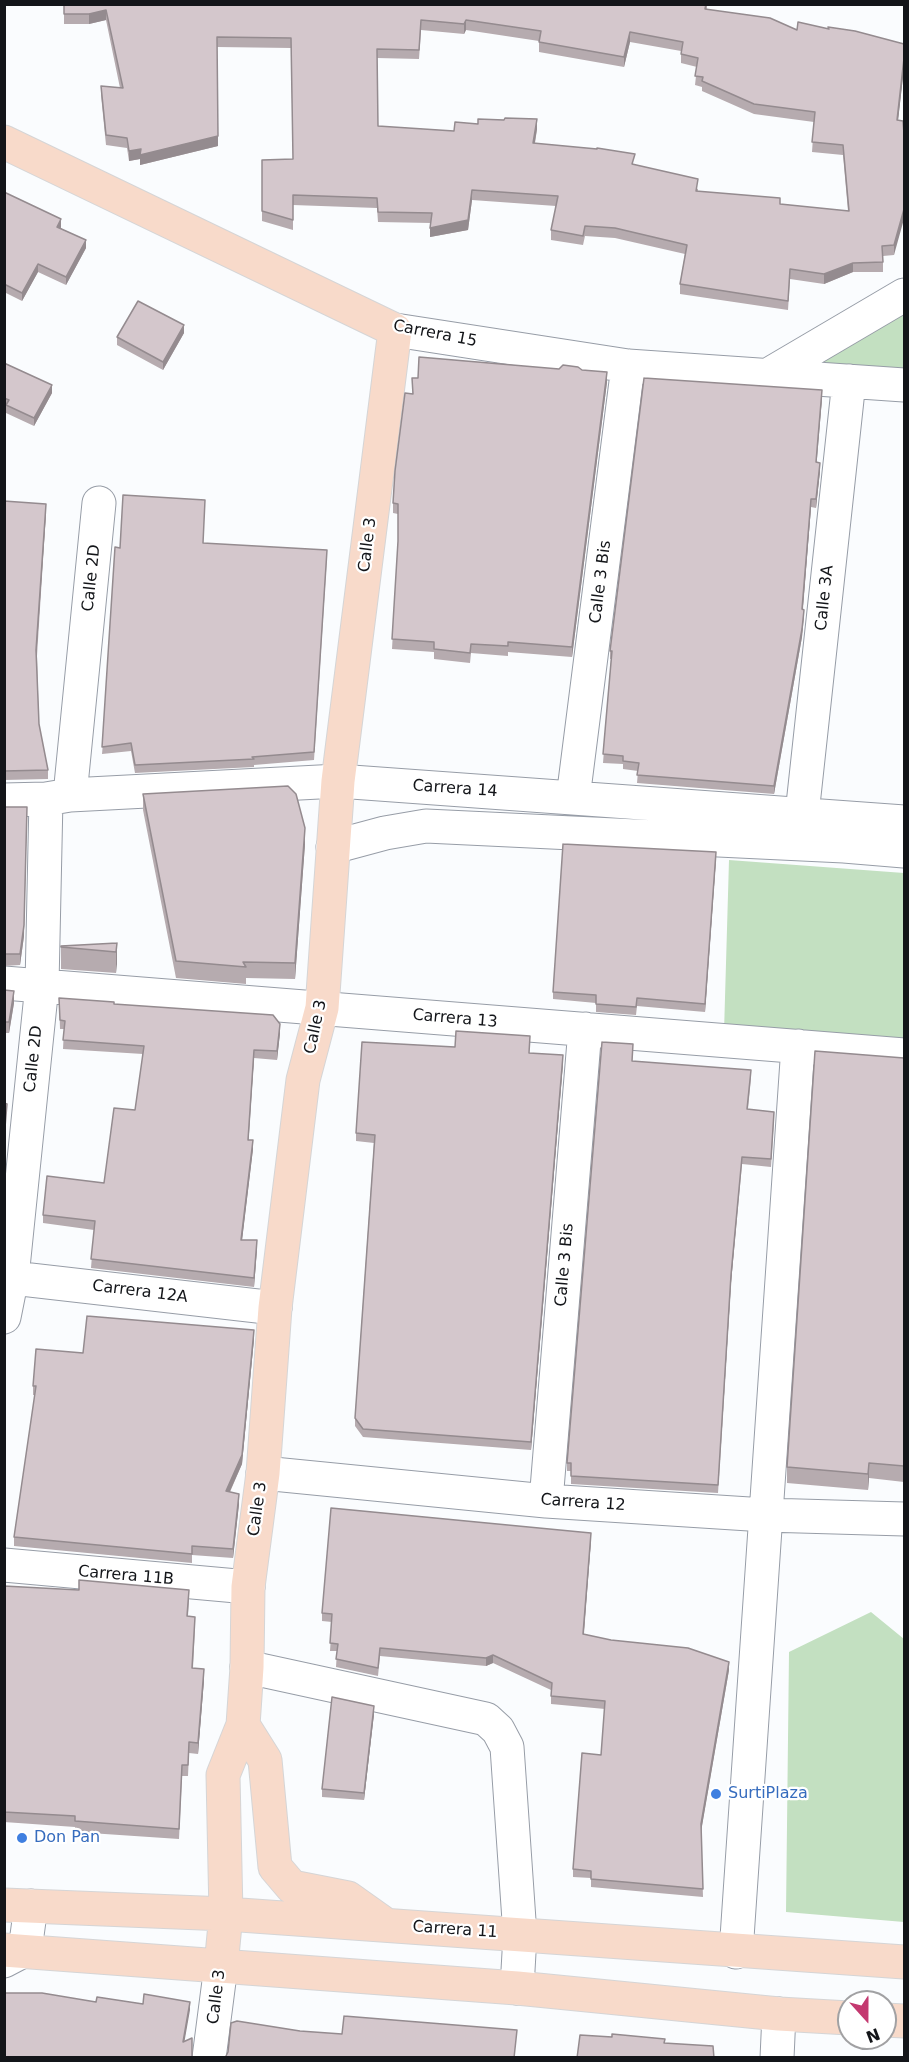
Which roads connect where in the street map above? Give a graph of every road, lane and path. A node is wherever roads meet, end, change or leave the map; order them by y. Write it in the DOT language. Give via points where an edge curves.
graph roads {
  1 [pos="4,142"];
  2 [pos="904,295"];
  3 [pos="395,330"];
  4 [pos="628,366"];
  5 [pos="768,375"];
  6 [pos="849,381"];
  7 [pos="904,385"];
  8 [pos="99,503"];
  9 [pos="338,781"];
  10 [pos="58,797"];
  11 [pos="573,798"];
  12 [pos="4,800"];
  13 [pos="802,814"];
  14 [pos="904,822"];
  15 [pos="333,847"];
  16 [pos="904,851"];
  17 [pos="4,983"];
  18 [pos="42,985"];
  19 [pos="322,1008"];
  20 [pos="585,1029"];
  21 [pos="798,1046"];
  22 [pos="904,1055"];
  23 [pos="8,1277"];
  24 [pos="275,1308"];
  25 [pos="4,1317"];
  26 [pos="263,1473"];
  27 [pos="546,1501"];
  28 [pos="765,1515"];
  29 [pos="904,1519"];
  30 [pos="4,1565"];
  31 [pos="248,1587"];
  32 [pos="247,1667"];
  33 [pos="243,1725"];
  34 [pos="18,1905"];
  35 [pos="226,1914"];
  36 [pos="386,1925"];
  37 [pos="520,1935"];
  38 [pos="736,1952"];
  39 [pos="11,1954"];
  40 [pos="904,1962"];
  41 [pos="221,1966"];
  42 [pos="518,1988"];
  43 [pos="778,2014"];
  44 [pos="837,2017"];
  45 [pos="209,2058"];
  46 [pos="777,2058"];
  1 -- 3 [label="main road, Carrera 15"];
  2 -- 5 [label="street"];
  3 -- 4 [label="street, Carrera 15"];
  3 -- 9 [label="main road, Calle 3"];
  4 -- 5 [label="street, Carrera 15"];
  4 -- 11 [label="street, Calle 3 Bis"];
  5 -- 6 [label="street, Carrera 15"];
  6 -- 7 [label="street, Carrera 15"];
  6 -- 13 [label="street, Calle 3A"];
  8 -- 10 [label="street, Calle 2D"];
  9 -- 10 [label="street, Carrera 14"];
  9 -- 11 [label="street, Carrera 14"];
  9 -- 15 [label="main road, Calle 3"];
  10 -- 12 [label="street, Carrera 14"];
  10 -- 18 [label="street, Calle 2D"];
  11 -- 13 [label="street, Carrera 14"];
  13 -- 14 [label="street, Carrera 14"];
  15 -- 16 [label="street" via="426,826"];
  15 -- 19 [label="main road, Calle 3"];
  17 -- 18 [label="street, Carrera 13"];
  18 -- 19 [label="street, Carrera 13"];
  18 -- 23 [label="street, Calle 2D"];
  19 -- 20 [label="street, Carrera 13"];
  19 -- 24 [label="main road, Calle 3" via="303,1080"];
  20 -- 21 [label="street, Carrera 13"];
  20 -- 27 [label="street, Calle 3 Bis"];
  21 -- 22 [label="street, Carrera 13"];
  21 -- 28 [label="street"];
  23 -- 24 [label="street, Carrera 12A"];
  23 -- 25 [label="street, Calle 2D"];
  24 -- 26 [label="main road, Calle 3"];
  26 -- 27 [label="street, Carrera 12"];
  26 -- 31 [label="main road, Calle 3"];
  27 -- 28 [label="street, Carrera 12"];
  28 -- 29 [label="street, Carrera 12"];
  28 -- 38 [label="street"];
  30 -- 31 [label="street, Carrera 11B"];
  31 -- 32 [label="main road, Calle 3"];
  32 -- 33 [label="main road, Calle 3"];
  32 -- 37 [label="street" via="486,1719 498,1730 507,1747"];
  33 -- 35 [label="main road, Calle 3" via="223,1775"];
  33 -- 36 [label="main road" via="265,1760 275,1867 292,1887 348,1898"];
  34 -- 35 [label="main road, Carrera 11"];
  34 -- 39 [label="street"];
  35 -- 36 [label="main road, Carrera 11"];
  35 -- 41 [label="main road, Calle 3"];
  36 -- 37 [label="main road, Carrera 11"];
  37 -- 38 [label="main road, Carrera 11"];
  37 -- 42 [label="street"];
  38 -- 40 [label="main road, Carrera 11"];
  39 -- 41 [label="main road"];
  41 -- 42 [label="main road"];
  41 -- 45 [label="street, Calle 3"];
  42 -- 43 [label="main road"];
  43 -- 44 [label="main road"];
  43 -- 46 [label="street"];
}
